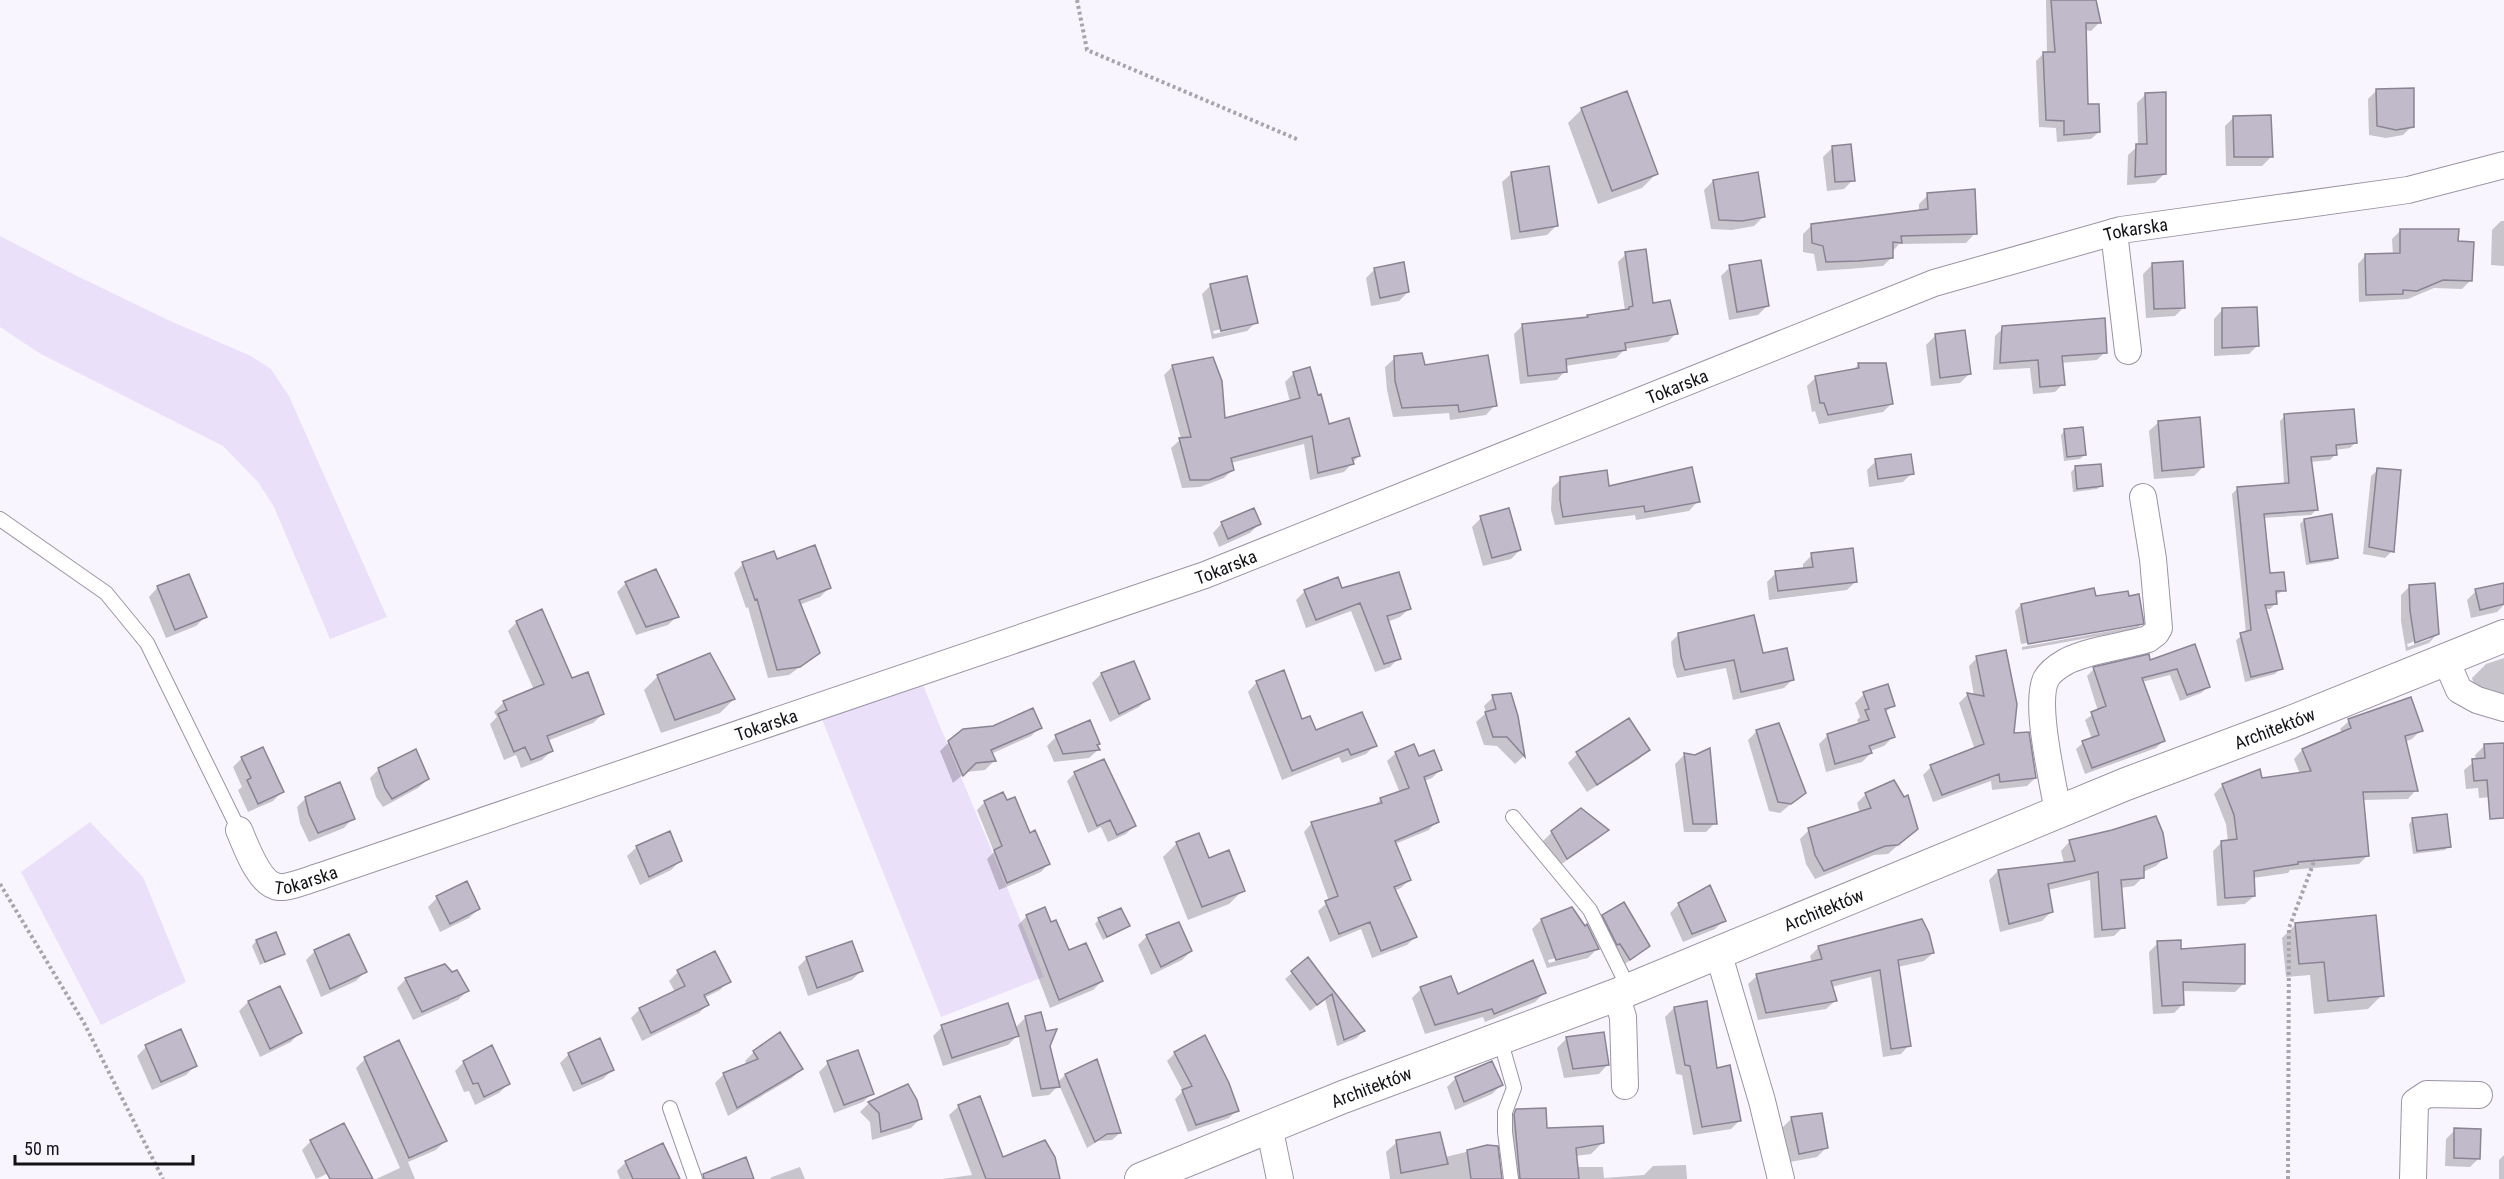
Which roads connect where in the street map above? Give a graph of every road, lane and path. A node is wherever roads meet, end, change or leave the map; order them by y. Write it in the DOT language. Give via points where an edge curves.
graph roads {
  1 [pos="1077,0"];
  2 [pos="1299,140"];
  3 [pos="2504,165"];
  4 [pos="2114,232"];
  5 [pos="2128,351"];
  6 [pos="2143,496"];
  7 [pos="0,519"];
  8 [pos="2504,636"];
  9 [pos="2445,658"];
  10 [pos="2504,708"];
  11 [pos="2058,812"];
  12 [pos="1513,817"];
  13 [pos="239,830"];
  14 [pos="2315,859"];
  15 [pos="0,884"];
  16 [pos="1718,952"];
  17 [pos="1622,992"];
  18 [pos="1500,1039"];
  19 [pos="1625,1086"];
  20 [pos="2479,1095"];
  21 [pos="670,1108"];
  22 [pos="1269,1126"];
  23 [pos="163,1179"];
  24 [pos="695,1179"];
  25 [pos="1141,1179"];
  26 [pos="1280,1179"];
  27 [pos="1511,1179"];
  28 [pos="1781,1179"];
  29 [pos="2288,1179"];
  30 [pos="2412,1179"];
  1 -- 2 [label="path" via="1087,50"];
  3 -- 4 [label="street, Tokarska" via="2408,190"];
  4 -- 5 [label="street"];
  4 -- 13 [label="street, Tokarska" via="1934,283 1165,590 321,876 279,887 266,881"];
  6 -- 11 [label="street" via="2159,628 2148,639 2066,662 2046,678 2043,718"];
  7 -- 13 [label="lane, Tokarska" via="106,593 147,643"];
  8 -- 9 [label="street, Architektów"];
  9 -- 10 [label="street" via="2459,690"];
  9 -- 11 [label="street, Architektów"];
  11 -- 16 [label="street, Architektów"];
  12 -- 17 [label="lane" via="1590,910"];
  14 -- 29 [label="path" via="2289,928"];
  15 -- 23 [label="path" via="84,1023"];
  16 -- 17 [label="street, Architektów"];
  16 -- 28 [label="street"];
  17 -- 18 [label="street, Architektów"];
  17 -- 19 [label="street"];
  18 -- 22 [label="street, Architektów"];
  18 -- 27 [label="lane" via="1514,1088 1505,1112 1504,1132"];
  20 -- 30 [label="street" via="2427,1094 2415,1102"];
  21 -- 24 [label="lane"];
  22 -- 25 [label="street, Architektów"];
  22 -- 26 [label="street"];
}
